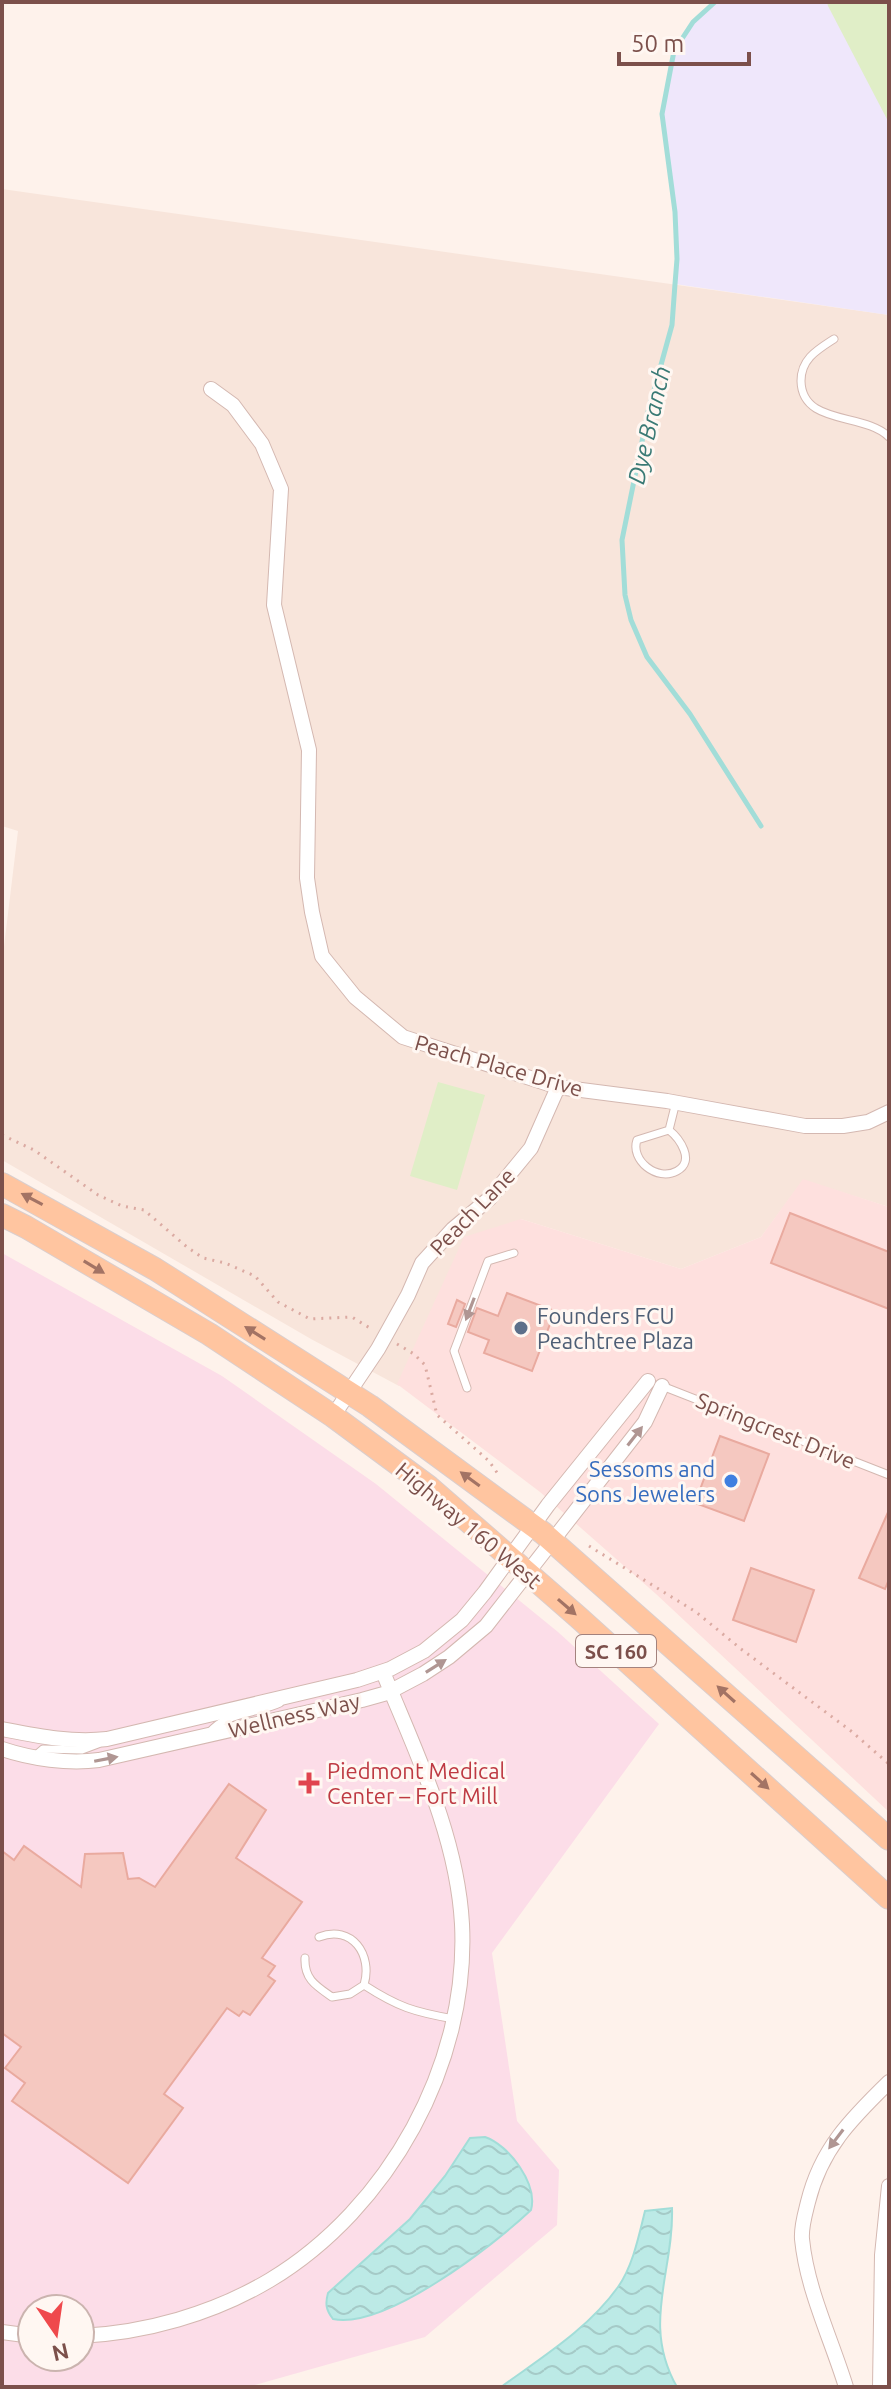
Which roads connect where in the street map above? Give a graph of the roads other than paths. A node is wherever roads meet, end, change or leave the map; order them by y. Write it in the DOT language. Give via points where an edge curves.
graph roads {
  1 [pos="834,339"];
  2 [pos="211,389"];
  3 [pos="889,437"];
  4 [pos="558,1087"];
  5 [pos="676,1102"];
  6 [pos="889,1112"];
  7 [pos="669,1130"];
  8 [pos="2,1184"];
  9 [pos="2,1215"];
  10 [pos="514,1253"];
  11 [pos="655,1384"];
  12 [pos="467,1388"];
  13 [pos="349,1393"];
  14 [pos="333,1416"];
  15 [pos="889,1475"];
  16 [pos="521,1542"];
  17 [pos="553,1542"];
  18 [pos="534,1567"];
  19 [pos="383,1672"];
  20 [pos="391,1691"];
  21 [pos="300,1693"];
  22 [pos="2,1729"];
  23 [pos="143,1731"];
  24 [pos="207,1736"];
  25 [pos="107,1739"];
  26 [pos="2,1749"];
  27 [pos="149,1749"];
  28 [pos="34,1757"];
  29 [pos="889,1839"];
  30 [pos="889,1898"];
  31 [pos="319,1937"];
  32 [pos="305,1958"];
  33 [pos="364,1985"];
  34 [pos="454,2019"];
  35 [pos="889,2082"];
  36 [pos="889,2186"];
  37 [pos="96,2335"];
  38 [pos="846,2387"];
  39 [pos="880,2387"];
  1 -- 3 [label="lane" via="805,363 802,391 809,405"];
  2 -- 4 [label="street, Peach Place Drive" via="233,405 262,444 281,489 274,605 309,750 307,878 322,956 355,997 403,1037"];
  4 -- 5 [label="street, Peach Place Drive"];
  4 -- 13 [label="street, Peach Lane" via="531,1148 490,1198 422,1263"];
  5 -- 6 [label="street, Peach Place Drive" via="805,1126 868,1122"];
  5 -- 7 [label="lane"];
  7 -- 7 [label="lane" via="637,1140 639,1162 661,1172 680,1170 684,1147"];
  13 -- 8 [label="main road, Highway 160 West / SC 160, one-way" via="155,1269"];
  9 -- 14 [label="main road, Highway 160 West / SC 160, one-way" via="209,1334"];
  10 -- 12 [label="lane, one-way" via="488,1261 454,1351"];
  11 -- 15 [label="lane, Springcrest Drive"];
  11 -- 16 [label="street"];
  17 -- 11 [label="street, one-way" via="645,1422"];
  13 -- 14 [label="street, Peach Lane"];
  16 -- 13 [label="main road, Highway 160 West / SC 160, one-way"];
  14 -- 16 [label="main road, Highway 160 West / SC 160" via="429,1487"];
  16 -- 17 [label="main road, Highway 160 West / SC 160"];
  16 -- 18 [label="main road, Highway 160 West / SC 160"];
  16 -- 19 [label="street, Wellness Way" via="443,1638"];
  17 -- 18 [label="street"];
  29 -- 17 [label="main road, Highway 160 West / SC 160, one-way"];
  20 -- 18 [label="street, Wellness Way, one-way" via="465,1645"];
  18 -- 30 [label="main road, Highway 160 West / SC 160, one-way"];
  19 -- 20 [label="street"];
  19 -- 21 [label="street, Wellness Way"];
  20 -- 24 [label="street, Wellness Way"];
  20 -- 34 [label="street" via="436,1802 459,1893 461,1976"];
  21 -- 23 [label="street, Wellness Way"];
  21 -- 24 [label="lane" via="263,1711 224,1720"];
  22 -- 25 [label="street, Wellness Way" via="52,1739"];
  23 -- 25 [label="street, Wellness Way"];
  23 -- 27 [label="street"];
  24 -- 27 [label="street, Wellness Way"];
  25 -- 28 [label="lane" via="82,1750 43,1749"];
  26 -- 28 [label="street, Wellness Way"];
  28 -- 27 [label="street, Wellness Way, one-way" via="87,1762"];
  31 -- 33 [label="lane" via="344,1936 360,1947 368,1972"];
  32 -- 33 [label="lane" via="311,1982 332,1997"];
  33 -- 34 [label="lane" via="414,2012"];
  34 -- 37 [label="street" via="431,2092 411,2131 364,2199 322,2242 269,2280 190,2316"];
  35 -- 38 [label="street, one-way" via="825,2154 802,2235 819,2309"];
  36 -- 39 [label="street"];
}
